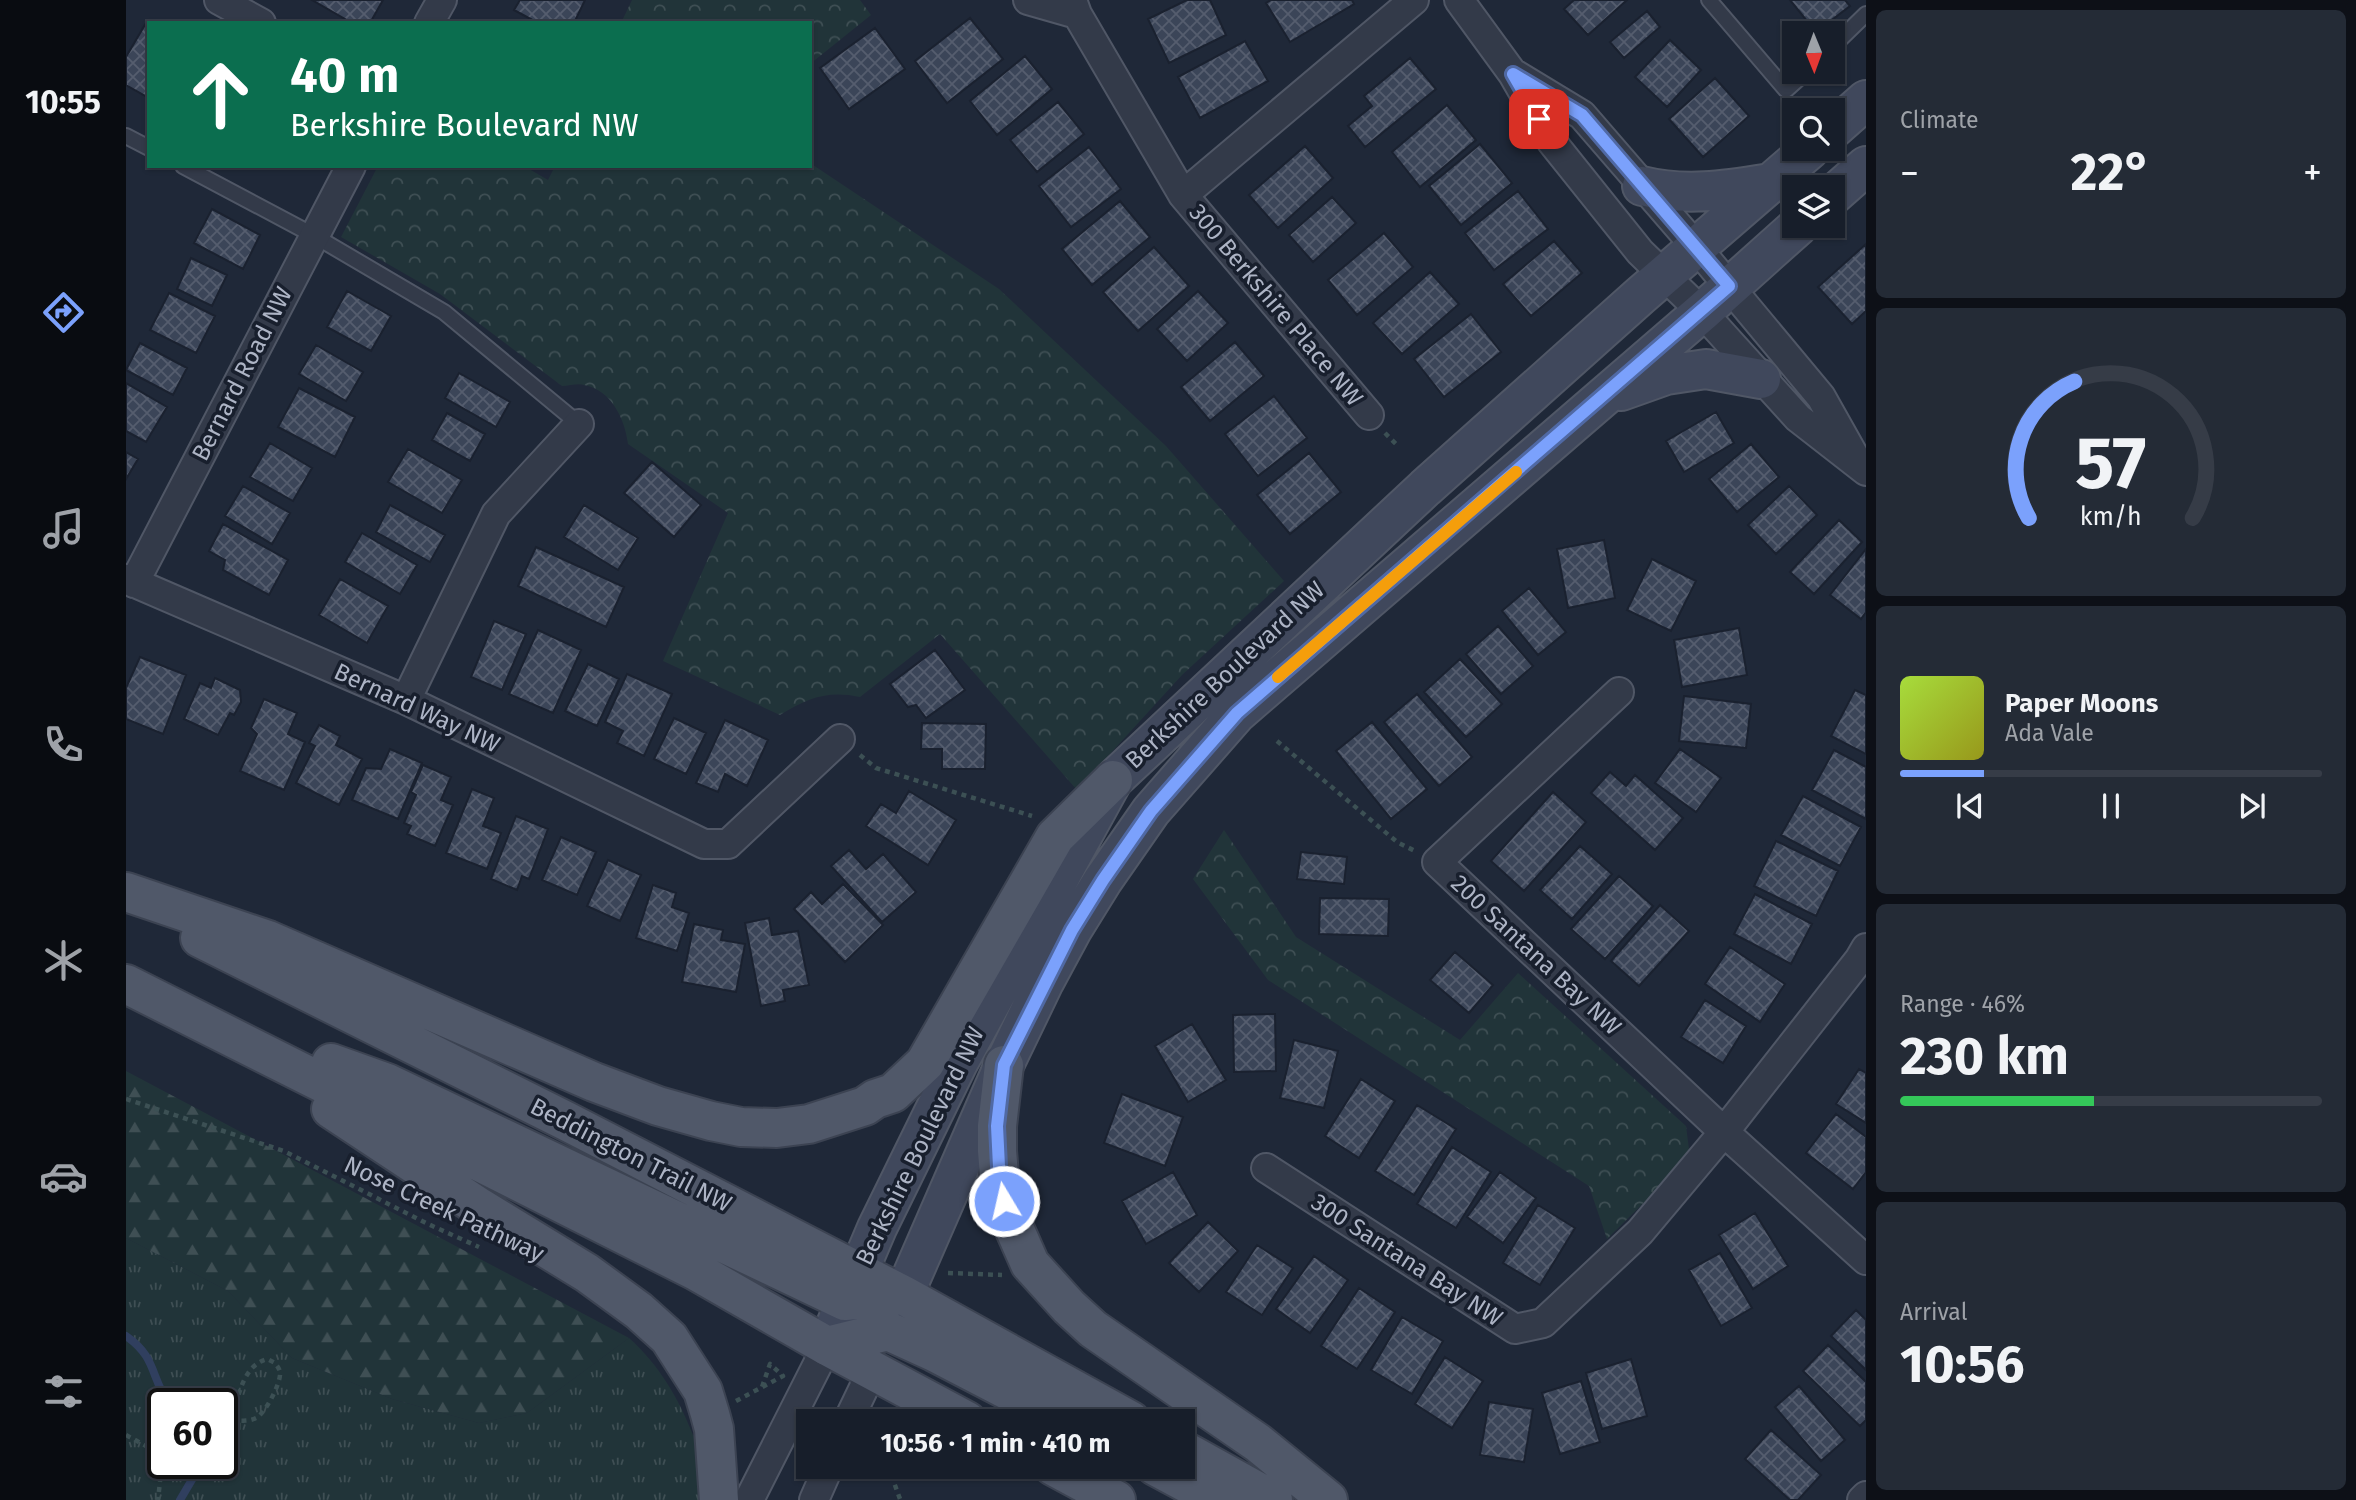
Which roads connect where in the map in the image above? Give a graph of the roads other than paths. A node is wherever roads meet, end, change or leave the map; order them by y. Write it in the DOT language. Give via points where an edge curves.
graph roads {
  1 [pos="442,0"];
  2 [pos="1028,0"];
  3 [pos="1414,0"];
  4 [pos="1459,0"];
  5 [pos="1709,0"];
  6 [pos="221,1"];
  7 [pos="1075,7"];
  8 [pos="1866,15"];
  9 [pos="257,21"];
  10 [pos="430,21"];
  11 [pos="1845,35"];
  12 [pos="1513,74"];
  13 [pos="1793,84"];
  14 [pos="1866,100"];
  15 [pos="1845,119"];
  16 [pos="126,136"];
  17 [pos="147,147"];
  18 [pos="1796,161"];
  19 [pos="1866,166"];
  20 [pos="187,168"];
  21 [pos="350,168"];
  22 [pos="1771,183"];
  23 [pos="1845,185"];
  24 [pos="1642,186"];
  25 [pos="1183,195"];
  26 [pos="313,235"];
  27 [pos="1784,238"];
  28 [pos="1697,248"];
  29 [pos="1663,275"];
  30 [pos="1729,286"];
  31 [pos="1702,312"];
  32 [pos="1761,379"];
  33 [pos="1603,397"];
  34 [pos="1369,415"];
  35 [pos="579,424"];
  36 [pos="1864,470"];
  37 [pos="130,581"];
  38 [pos="1619,692"];
  39 [pos="406,700"];
  40 [pos="841,739"];
  41 [pos="1113,780"];
  42 [pos="126,892"];
  43 [pos="126,901"];
  44 [pos="1864,957"];
  45 [pos="126,984"];
  46 [pos="184,1011"];
  47 [pos="1004,1065"];
  48 [pos="1724,1132"];
  49 [pos="1266,1168"];
  50 [pos="1866,1261"];
  51 [pos="851,1287"];
  52 [pos="903,1295"];
  53 [pos="888,1331"];
  54 [pos="827,1346"];
  55 [pos="872,1371"];
  56 [pos="854,1409"];
  57 [pos="944,1409"];
  58 [pos="1044,1409"];
  59 [pos="1109,1409"];
  60 [pos="1195,1457"];
  61 [pos="823,1479"];
  62 [pos="1077,1479"];
  63 [pos="1179,1479"];
  64 [pos="1866,1496"];
  65 [pos="729,1498"];
  66 [pos="814,1500"];
  67 [pos="1116,1500"];
  68 [pos="1246,1500"];
  69 [pos="1273,1500"];
  70 [pos="1328,1500"];
  71 [pos="1862,1500"];
  1 -- 10 [label="street"];
  2 -- 7 [label="street, 300 Berkshire Place NW"];
  3 -- 25 [label="street, 300 Berkshire Place NW"];
  4 -- 12 [label="street"];
  5 -- 13 [label="lane" via="1786,90"];
  6 -- 9 [label="street"];
  7 -- 25 [label="street, 300 Berkshire Place NW"];
  8 -- 11 [label="lane"];
  12 -- 24 [label="street" via="1582,115"];
  12 -- 29 [label="street" via="1552,142"];
  14 -- 15 [label="main road"];
  16 -- 17 [label="lane"];
  18 -- 22 [label="main road, Berkshire Boulevard NW"];
  19 -- 23 [label="main road"];
  20 -- 26 [label="lane"];
  21 -- 26 [label="street, Bernard Road NW"];
  22 -- 24 [label="main road" via="1707,193"];
  22 -- 28 [label="main road, Berkshire Boulevard NW"];
  24 -- 28 [label="street"];
  25 -- 34 [label="street, 300 Berkshire Place NW"];
  26 -- 35 [label="lane" via="444,312"];
  26 -- 37 [label="street, Bernard Road NW"];
  27 -- 30 [label="main road, Berkshire Boulevard NW"];
  28 -- 29 [label="main road, Berkshire Boulevard NW"];
  28 -- 30 [label="street"];
  29 -- 31 [label="street"];
  29 -- 41 [label="main road, Berkshire Boulevard NW" via="1424,488"];
  30 -- 31 [label="main road, Berkshire Boulevard NW"];
  30 -- 36 [label="street" via="1821,397"];
  31 -- 32 [label="street"];
  31 -- 33 [label="main road, Berkshire Boulevard NW"];
  32 -- 33 [label="main road" via="1706,369 1666,375"];
  32 -- 36 [label="street" via="1798,418"];
  33 -- 47 [label="main road, Berkshire Boulevard NW" via="1237,713 1151,811 1103,880 1055,961"];
  35 -- 39 [label="street" via="496,514"];
  37 -- 39 [label="street, Bernard Way NW"];
  38 -- 48 [label="street, 200 Santana Bay NW" via="1437,862"];
  39 -- 40 [label="street, Bernard Way NW" via="704,844 728,844"];
  41 -- 42 [label="main road" via="1055,836 925,1063 893,1093 808,1124 777,1128 741,1127 658,1106 268,940"];
  41 -- 51 [label="main road, Berkshire Boulevard NW" via="958,1063"];
  43 -- 51 [label="main road, Beddington Trail NW" via="566,1121"];
  44 -- 48 [label="street, 300 Santana Bay NW"];
  45 -- 46 [label="main road"];
  46 -- 51 [label="main road" via="387,1083"];
  46 -- 54 [label="main road" via="696,1271"];
  46 -- 65 [label="main road" via="639,1311 669,1338 703,1391"];
  47 -- 52 [label="main road, Berkshire Boulevard NW"];
  47 -- 70 [label="main road" via="997,1126 1000,1187 1030,1264 1093,1329 1258,1443"];
  48 -- 49 [label="street, 300 Santana Bay NW" via="1640,1232 1543,1323 1515,1329"];
  48 -- 50 [label="street, 200 Santana Bay NW"];
  51 -- 52 [label="main road, Beddington Trail NW"];
  51 -- 54 [label="main road, Berkshire Boulevard NW"];
  52 -- 53 [label="main road, Berkshire Boulevard NW"];
  52 -- 59 [label="main road, Beddington Trail NW"];
  53 -- 54 [label="main road"];
  53 -- 55 [label="main road, Berkshire Boulevard NW"];
  53 -- 58 [label="main road"];
  54 -- 55 [label="main road"];
  54 -- 65 [label="street"];
  55 -- 56 [label="street"];
  55 -- 57 [label="main road"];
  60 -- 69 [label="main road"];
  61 -- 66 [label="street"];
  62 -- 67 [label="main road"];
  63 -- 68 [label="main road" via="1196,1488"];
  64 -- 71 [label="street"];
}
